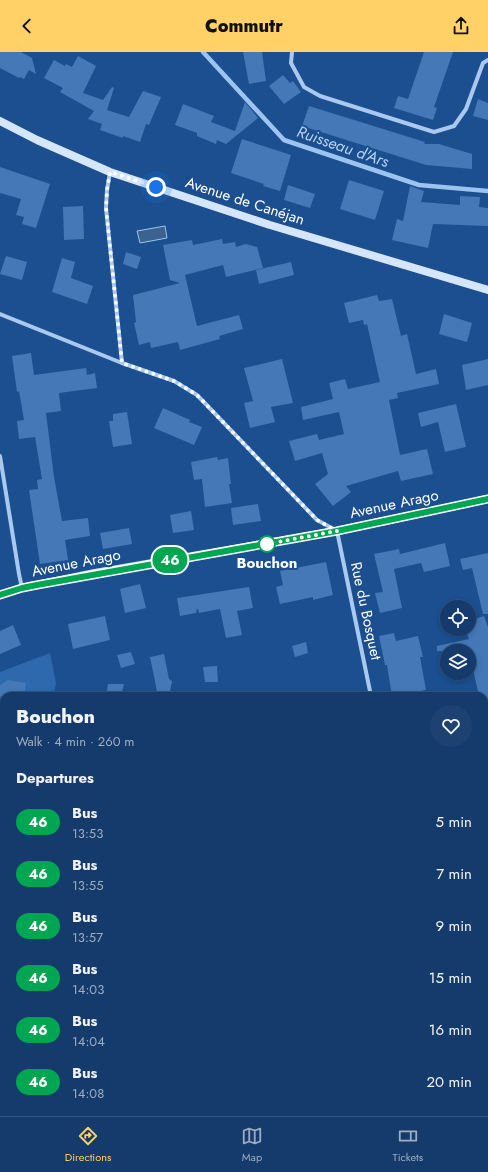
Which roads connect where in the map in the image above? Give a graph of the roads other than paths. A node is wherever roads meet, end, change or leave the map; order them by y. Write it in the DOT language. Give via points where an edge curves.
graph roads {
  1 [pos="292,52"];
  2 [pos="488,60"];
  3 [pos="0,121"];
  4 [pos="110,172"];
  5 [pos="488,290"];
  6 [pos="0,314"];
  7 [pos="122,363"];
  8 [pos="0,456"];
  9 [pos="488,499"];
  10 [pos="337,531"];
  11 [pos="22,588"];
  12 [pos="0,595"];
  13 [pos="370,692"];
  1 -- 2 [label="street" via="291,63 304,87 320,96 434,132 454,126 466,109 483,63"];
  3 -- 4 [label="main road, Avenue de Canéjan"];
  4 -- 5 [label="main road, Avenue de Canéjan" via="270,225"];
  4 -- 7 [label="street" via="106,208"];
  6 -- 7 [label="street"];
  7 -- 10 [label="street" via="174,381 197,395 317,520"];
  8 -- 11 [label="street"];
  9 -- 10 [label="main road, Avenue Arago"];
  10 -- 11 [label="main road, Avenue Arago"];
  10 -- 13 [label="street, Rue du Bosquet"];
  11 -- 12 [label="main road, Avenue Arago"];
}
